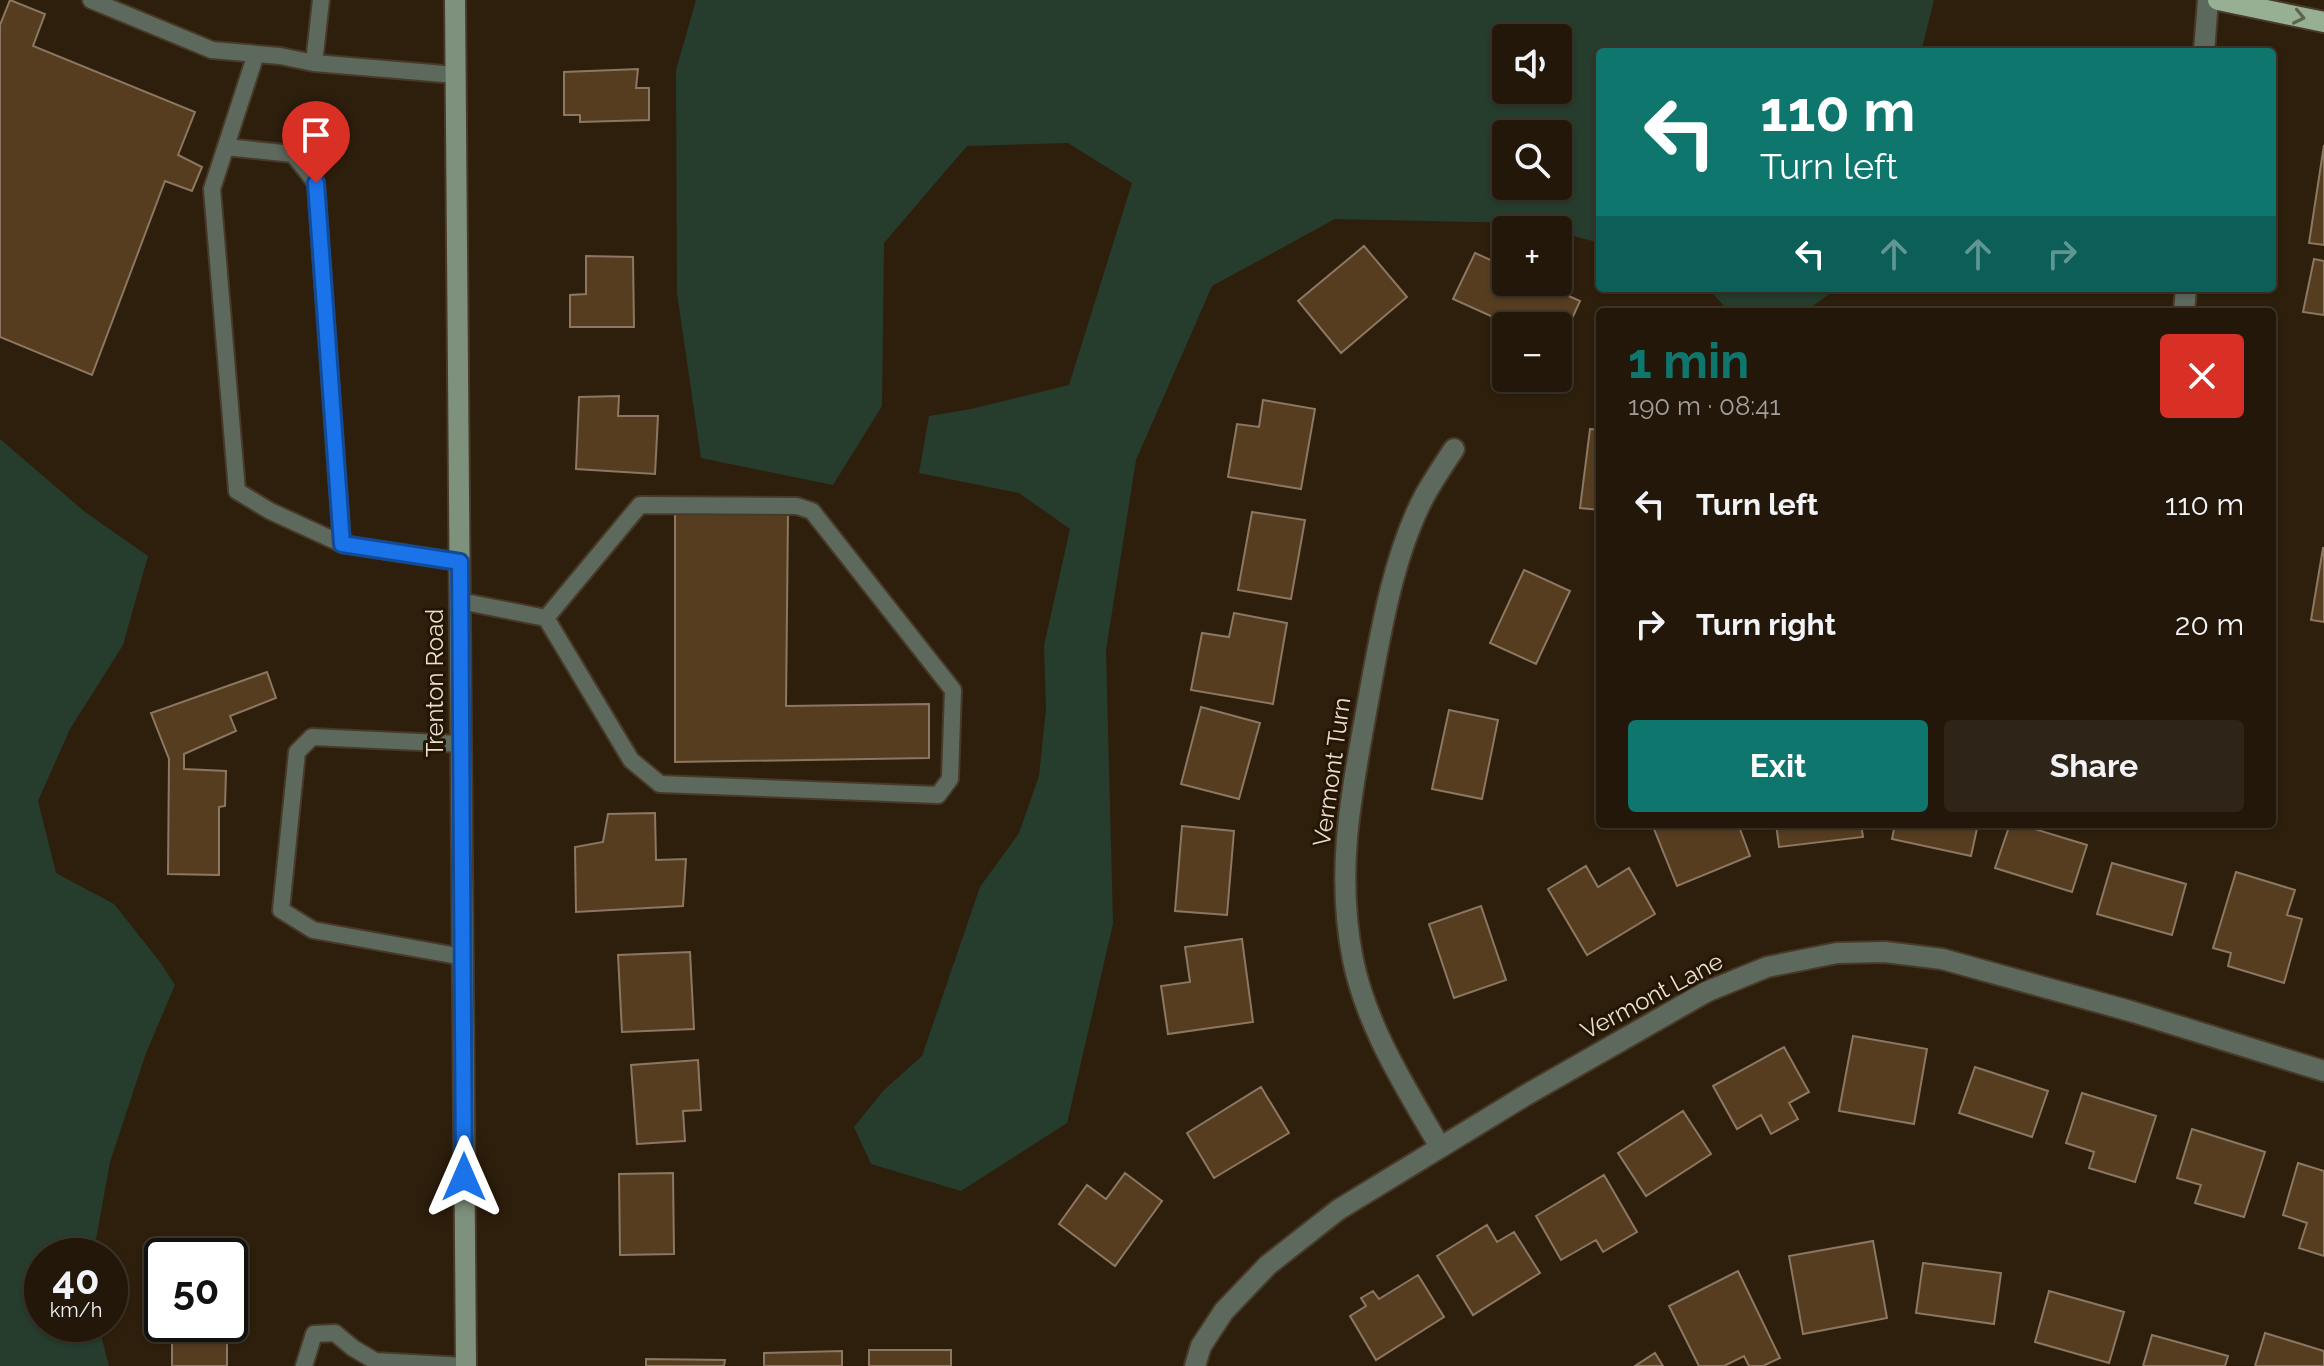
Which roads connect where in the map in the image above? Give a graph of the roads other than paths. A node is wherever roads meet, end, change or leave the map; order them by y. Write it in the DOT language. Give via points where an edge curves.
graph roads {
  1 [pos="91,0"];
  2 [pos="321,0"];
  3 [pos="455,0"];
  4 [pos="2208,0"];
  5 [pos="2218,0"];
  6 [pos="2324,22"];
  7 [pos="2204,48"];
  8 [pos="256,54"];
  9 [pos="314,63"];
  10 [pos="456,75"];
  11 [pos="226,147"];
  12 [pos="1454,449"];
  13 [pos="342,544"];
  14 [pos="460,562"];
  15 [pos="460,601"];
  16 [pos="546,618"];
  17 [pos="461,744"];
  18 [pos="463,957"];
  19 [pos="2324,1071"];
  20 [pos="1440,1147"];
  21 [pos="304,1366"];
  22 [pos="466,1366"];
  23 [pos="1195,1366"];
  1 -- 8 [label="lane" via="212,50"];
  2 -- 9 [label="lane"];
  3 -- 10 [label="main road, Trenton Road"];
  4 -- 7 [label="street"];
  5 -- 6 [label="main road, one-way"];
  8 -- 9 [label="lane"];
  8 -- 11 [label="lane"];
  9 -- 10 [label="lane"];
  10 -- 14 [label="main road, Trenton Road"];
  11 -- 13 [label="lane" via="212,189 237,491"];
  11 -- 13 [label="lane" via="293,154 316,183"];
  12 -- 20 [label="street, Vermont Turn" via="1424,497 1403,549 1382,627 1345,840 1353,961 1394,1067"];
  13 -- 14 [label="lane"];
  14 -- 15 [label="main road, Trenton Road"];
  15 -- 16 [label="lane"];
  15 -- 17 [label="main road, Trenton Road"];
  16 -- 16 [label="lane" via="631,760 660,784 938,795 950,779 953,690 812,511 797,506 640,505"];
  17 -- 18 [label="main road, Trenton Road"];
  17 -- 18 [label="lane" via="312,737 297,752 281,910 313,930"];
  18 -- 22 [label="main road, Trenton Road"];
  19 -- 20 [label="street, Vermont Lane" via="1942,959 1837,953 1767,967 1706,992"];
  20 -- 23 [label="street, Vermont Lane" via="1338,1210 1268,1265 1224,1311 1201,1346"];
  21 -- 22 [label="lane" via="314,1334 335,1333 375,1361"];
}
